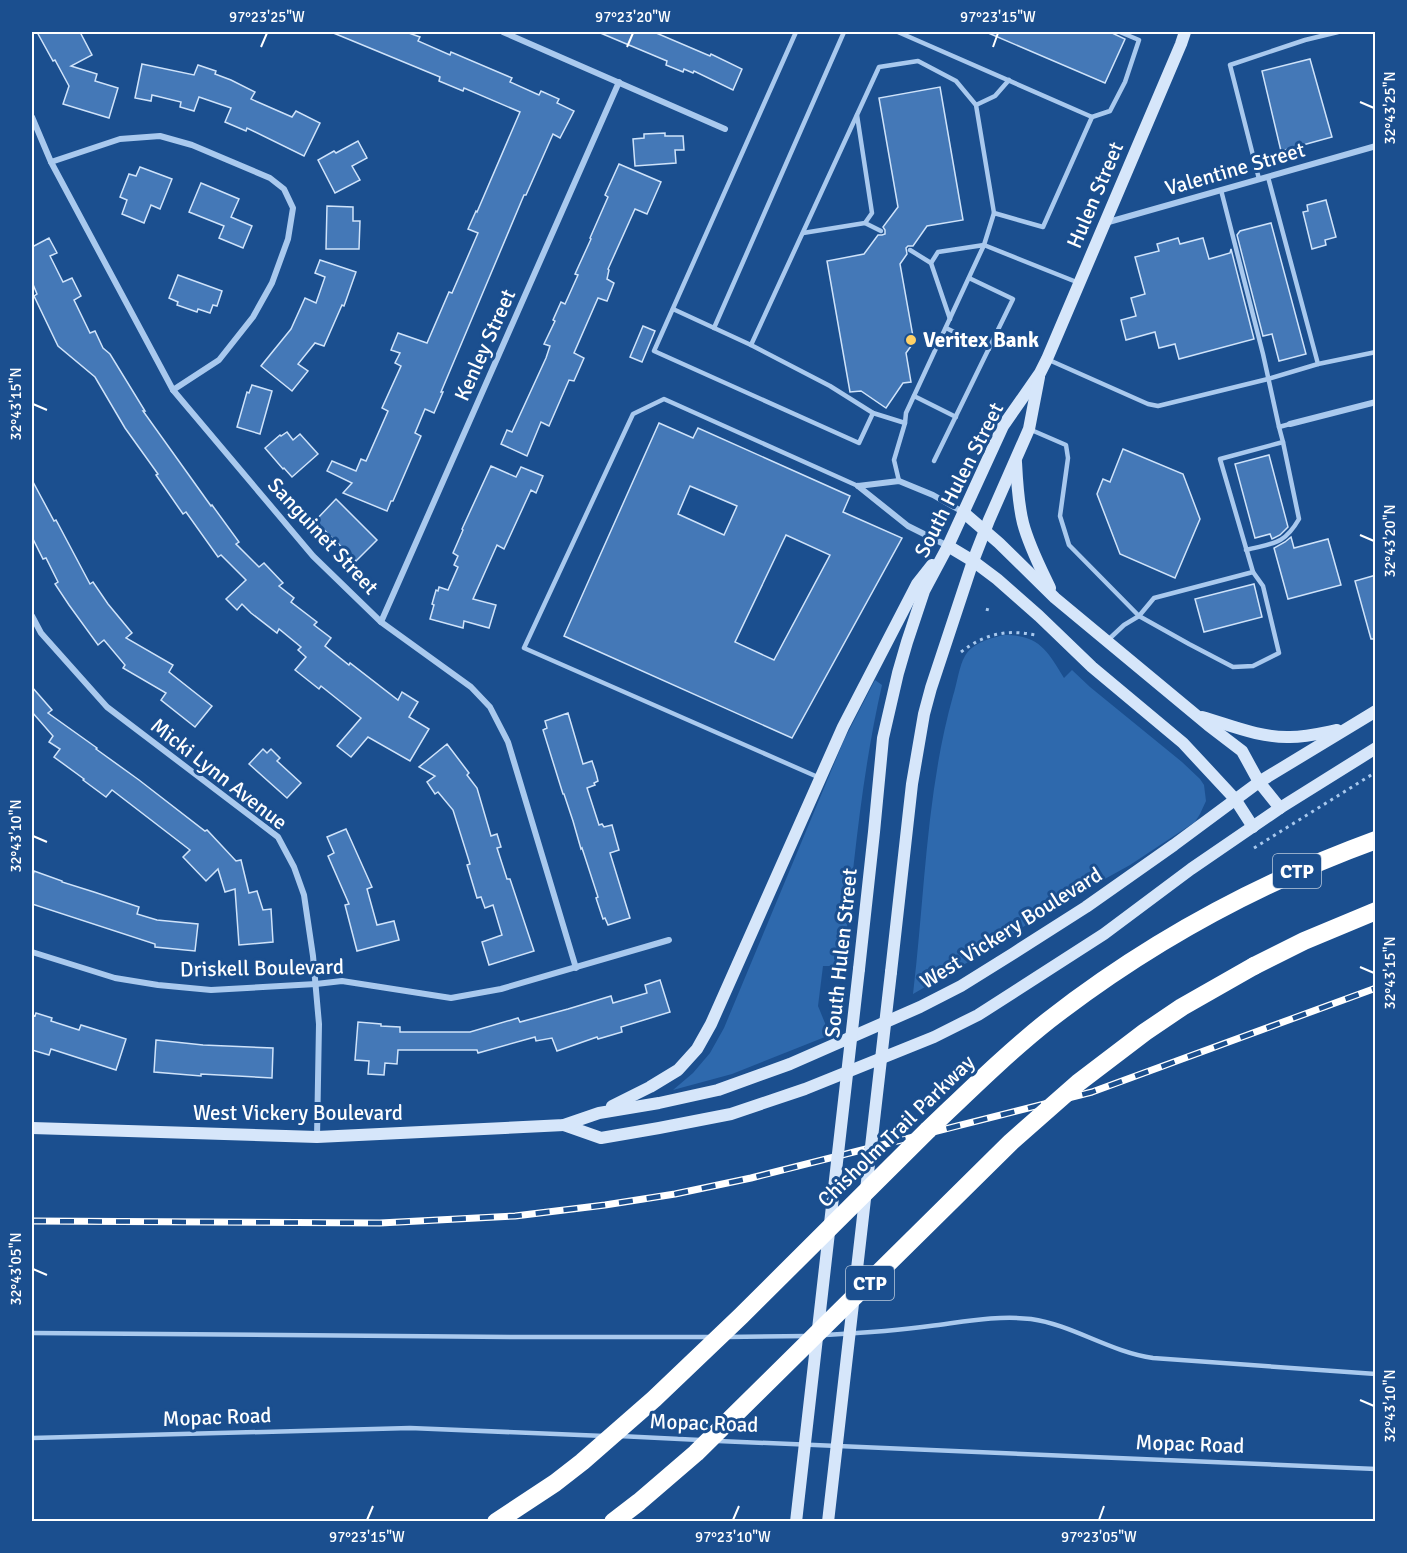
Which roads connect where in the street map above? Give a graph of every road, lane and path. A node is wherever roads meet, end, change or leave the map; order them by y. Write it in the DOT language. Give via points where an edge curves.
graph roads {
  1 [pos="503,32"];
  2 [pos="796,32"];
  3 [pos="844,32"];
  4 [pos="898,32"];
  5 [pos="1120,32"];
  6 [pos="1185,32"];
  7 [pos="1303,32"];
  8 [pos="1338,32"];
  9 [pos="1305,40"];
  10 [pos="1009,80"];
  11 [pos="619,82"];
  12 [pos="976,105"];
  13 [pos="857,115"];
  14 [pos="32,117"];
  15 [pos="1092,117"];
  16 [pos="725,129"];
  17 [pos="1376,146"];
  18 [pos="51,162"];
  19 [pos="1268,177"];
  20 [pos="1260,179"];
  21 [pos="1221,190"];
  22 [pos="994,213"];
  23 [pos="865,223"];
  24 [pos="1104,223"];
  25 [pos="881,231"];
  26 [pos="803,233"];
  27 [pos="984,245"];
  28 [pos="910,250"];
  29 [pos="931,263"];
  30 [pos="969,278"];
  31 [pos="1079,283"];
  32 [pos="673,309"];
  33 [pos="950,319"];
  34 [pos="714,328"];
  35 [pos="946,328"];
  36 [pos="751,345"];
  37 [pos="989,349"];
  38 [pos="1376,352"];
  39 [pos="1047,359"];
  40 [pos="1318,364"];
  41 [pos="1040,373"];
  42 [pos="1268,379"];
  43 [pos="172,390"];
  44 [pos="914,396"];
  45 [pos="1376,402"];
  46 [pos="873,414"];
  47 [pos="956,417"];
  48 [pos="905,423"];
  49 [pos="1290,424"];
  50 [pos="1279,427"];
  51 [pos="1029,429"];
  52 [pos="1283,442"];
  53 [pos="934,461"];
  54 [pos="1015,461"];
  55 [pos="899,481"];
  56 [pos="858,486"];
  57 [pos="937,512"];
  58 [pos="963,512"];
  59 [pos="929,527"];
  60 [pos="985,530"];
  61 [pos="948,546"];
  62 [pos="1246,550"];
  63 [pos="972,561"];
  64 [pos="1253,572"];
  65 [pos="1055,598"];
  66 [pos="32,616"];
  67 [pos="1139,616"];
  68 [pos="381,622"];
  69 [pos="1035,635"];
  70 [pos="1107,641"];
  71 [pos="961,652"];
  72 [pos="1376,711"];
  73 [pos="1196,715"];
  74 [pos="1344,729"];
  75 [pos="1376,748"];
  76 [pos="1376,772"];
  77 [pos="820,778"];
  78 [pos="1259,782"];
  79 [pos="1235,799"];
  80 [pos="1280,808"];
  81 [pos="1253,828"];
  82 [pos="1376,840"];
  83 [pos="1254,848"];
  84 [pos="1376,911"];
  85 [pos="669,940"];
  86 [pos="32,952"];
  87 [pos="576,968"];
  88 [pos="316,984"];
  89 [pos="598,1113"];
  90 [pos="564,1125"];
  91 [pos="32,1128"];
  92 [pos="316,1137"];
  93 [pos="32,1333"];
  94 [pos="1376,1374"];
  95 [pos="32,1438"];
  96 [pos="1376,1468"];
  97 [pos="496,1521"];
  98 [pos="613,1521"];
  99 [pos="796,1521"];
  100 [pos="828,1521"];
  1 -- 11 [label="street"];
  2 -- 32 [label="lane"];
  3 -- 34 [label="lane"];
  4 -- 10 [label="lane"];
  5 -- 15 [label="lane" via="1139,40 1110,111"];
  6 -- 24 [label="main road, Hulen Street"];
  7 -- 9 [label="lane"];
  8 -- 9 [label="lane"];
  9 -- 20 [label="lane" via="1230,64"];
  10 -- 12 [label="lane" via="995,96"];
  10 -- 15 [label="lane"];
  11 -- 16 [label="street"];
  11 -- 68 [label="street, Kenley Street"];
  12 -- 13 [label="lane" via="956,81 918,61 879,67"];
  12 -- 22 [label="lane"];
  13 -- 23 [label="lane" via="872,213"];
  13 -- 26 [label="lane"];
  14 -- 18 [label="street, Sanguinet Street"];
  15 -- 22 [label="lane" via="1043,227"];
  17 -- 19 [label="street, Valentine Street"];
  18 -- 43 [label="street, Sanguinet Street"];
  18 -- 43 [label="street" via="120,139 160,136 192,145 270,178 284,189 293,208 288,239 272,283 253,317 219,360"];
  19 -- 20 [label="street, Valentine Street"];
  19 -- 40 [label="lane"];
  20 -- 21 [label="street, Valentine Street"];
  21 -- 24 [label="street, Valentine Street"];
  21 -- 42 [label="lane"];
  22 -- 27 [label="lane"];
  23 -- 25 [label="lane"];
  23 -- 26 [label="lane"];
  24 -- 31 [label="main road, Hulen Street"];
  26 -- 36 [label="lane"];
  27 -- 29 [label="lane" via="938,252"];
  27 -- 30 [label="lane"];
  27 -- 31 [label="lane"];
  28 -- 29 [label="lane"];
  29 -- 33 [label="lane"];
  30 -- 33 [label="lane"];
  30 -- 37 [label="lane" via="1013,299"];
  31 -- 39 [label="main road, Hulen Street"];
  32 -- 34 [label="lane"];
  32 -- 46 [label="lane" via="654,351 859,443"];
  33 -- 35 [label="lane"];
  34 -- 36 [label="lane"];
  35 -- 37 [label="lane"];
  35 -- 44 [label="lane"];
  36 -- 46 [label="lane" via="830,386"];
  37 -- 47 [label="lane"];
  38 -- 40 [label="lane"];
  39 -- 41 [label="main road, Hulen Street"];
  39 -- 42 [label="lane" via="1158,406"];
  40 -- 42 [label="lane"];
  41 -- 51 [label="main road, South Hulen Street"];
  41 -- 58 [label="main road, South Hulen Street" via="1003,426"];
  42 -- 50 [label="lane"];
  43 -- 68 [label="street, Sanguinet Street" via="313,556"];
  44 -- 47 [label="lane"];
  44 -- 48 [label="lane"];
  45 -- 49 [label="street"];
  46 -- 48 [label="lane"];
  47 -- 53 [label="lane"];
  48 -- 55 [label="lane" via="894,460"];
  49 -- 50 [label="lane"];
  50 -- 52 [label="lane"];
  51 -- 54 [label="main road, South Hulen Street"];
  51 -- 67 [label="lane" via="1066,445 1068,458 1060,516 1069,545"];
  52 -- 62 [label="lane" via="1299,519 1282,540"];
  52 -- 62 [label="lane" via="1220,459"];
  54 -- 60 [label="main road, South Hulen Street"];
  54 -- 65 [label="main road" via="1023,525"];
  55 -- 56 [label="street"];
  55 -- 58 [label="street"];
  56 -- 61 [label="street" via="908,526"];
  56 -- 77 [label="lane" via="663,399 633,414 524,648"];
  57 -- 59 [label="path"];
  58 -- 60 [label="main road"];
  58 -- 61 [label="main road, South Hulen Street"];
  60 -- 63 [label="main road, South Hulen Street"];
  60 -- 65 [label="main road"];
  61 -- 63 [label="main road"];
  61 -- 77 [label="main road" via="917,584"];
  61 -- 99 [label="main road, South Hulen Street, bridge" via="917,611 882,738"];
  62 -- 64 [label="lane"];
  63 -- 79 [label="main road" via="1183,744"];
  63 -- 100 [label="main road, South Hulen Street, bridge" via="918,742"];
  64 -- 67 [label="lane" via="1154,598"];
  64 -- 67 [label="lane" via="1263,586 1279,653 1253,666 1233,667"];
  65 -- 70 [label="main road"];
  66 -- 88 [label="street, Micki Lynn Avenue" via="41,633 107,707 278,837 304,895"];
  67 -- 70 [label="lane"];
  68 -- 87 [label="street, Sanguinet Street" via="471,687 490,707 508,742"];
  69 -- 71 [label="path" via="995,634"];
  70 -- 73 [label="main road"];
  72 -- 74 [label="main road, West Vickery Boulevard"];
  73 -- 74 [label="main road" via="1233,727 1289,737"];
  73 -- 78 [label="main road" via="1242,751"];
  74 -- 78 [label="main road, West Vickery Boulevard"];
  75 -- 80 [label="main road, West Vickery Boulevard"];
  76 -- 83 [label="path"];
  77 -- 89 [label="main road" via="721,1004 697,1049 678,1070"];
  78 -- 79 [label="main road, West Vickery Boulevard"];
  78 -- 80 [label="main road"];
  79 -- 81 [label="main road"];
  79 -- 89 [label="main road, West Vickery Boulevard" via="1086,907 961,986 920,1007 790,1064 718,1089"];
  80 -- 81 [label="main road, West Vickery Boulevard"];
  81 -- 90 [label="main road, West Vickery Boulevard" via="1104,934 978,1015 934,1037 731,1114 601,1138"];
  82 -- 97 [label="highway, Chisholm Trail Parkway / CTP, bridge" via="1302,869 1222,908 1117,971 1048,1021 968,1092 654,1399 582,1462"];
  84 -- 98 [label="highway, CTP, bridge" via="1304,941 1182,1007 1078,1083 1011,1142 696,1453"];
  85 -- 87 [label="street, Driskell Boulevard"];
  86 -- 88 [label="street, Driskell Boulevard" via="115,978 158,985 212,990"];
  87 -- 88 [label="street, Driskell Boulevard" via="452,998 342,981"];
  88 -- 92 [label="street, Micki Lynn Avenue" via="320,1024"];
  89 -- 90 [label="main road, West Vickery Boulevard"];
  90 -- 92 [label="main road, West Vickery Boulevard"];
  91 -- 92 [label="main road, West Vickery Boulevard"];
  93 -- 94 [label="lane" via="768,1337 881,1333 1014,1318 1055,1325 1136,1356"];
  95 -- 96 [label="lane, Mopac Road" via="410,1428"];
}
